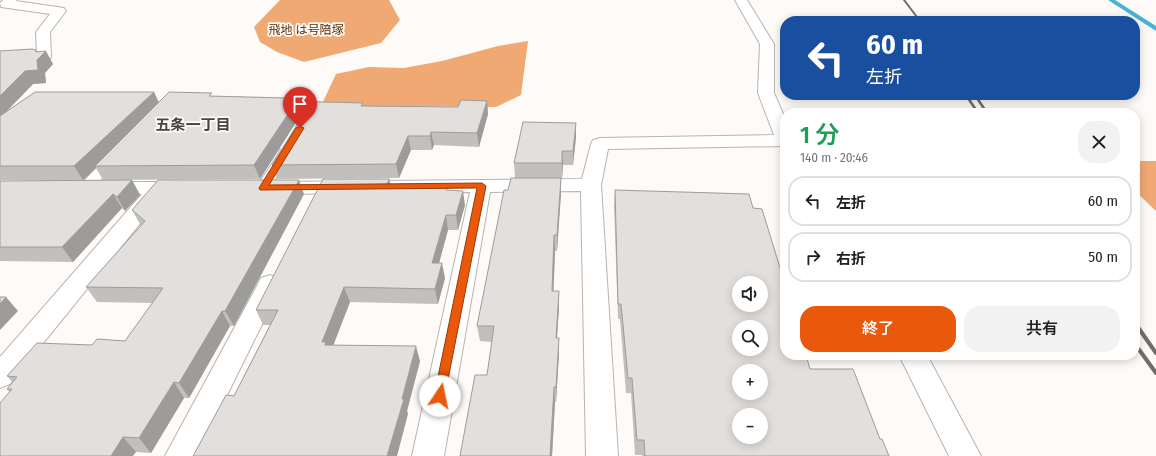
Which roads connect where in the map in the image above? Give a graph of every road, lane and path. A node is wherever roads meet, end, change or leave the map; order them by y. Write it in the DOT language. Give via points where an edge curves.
graph roads {
  1 [pos="11,0"];
  2 [pos="741,0"];
  3 [pos="44,57"];
  4 [pos="780,128"];
  5 [pos="780,140"];
  6 [pos="292,142"];
  7 [pos="124,149"];
  8 [pos="591,185"];
  9 [pos="482,186"];
  10 [pos="77,188"];
  11 [pos="159,188"];
  12 [pos="204,188"];
  13 [pos="241,188"];
  14 [pos="263,188"];
  15 [pos="280,265"];
  16 [pos="916,360"];
  17 [pos="0,376"];
  18 [pos="181,456"];
  19 [pos="428,456"];
  20 [pos="602,456"];
  21 [pos="965,456"];
  1 -- 3 [label="street" via="6,4 59,11 43,32"];
  2 -- 4 [label="street" via="767,44 766,93"];
  5 -- 8 [label="street" via="600,144"];
  6 -- 14 [label="lane"];
  7 -- 10 [label="lane"];
  8 -- 9 [label="street"];
  8 -- 20 [label="street"];
  9 -- 14 [label="street" via="315,198"];
  9 -- 19 [label="street"];
  10 -- 11 [label="street"];
  11 -- 12 [label="street"];
  11 -- 17 [label="street"];
  13 -- 14 [label="street"];
  15 -- 18 [label="street"];
  16 -- 21 [label="street"];
}
